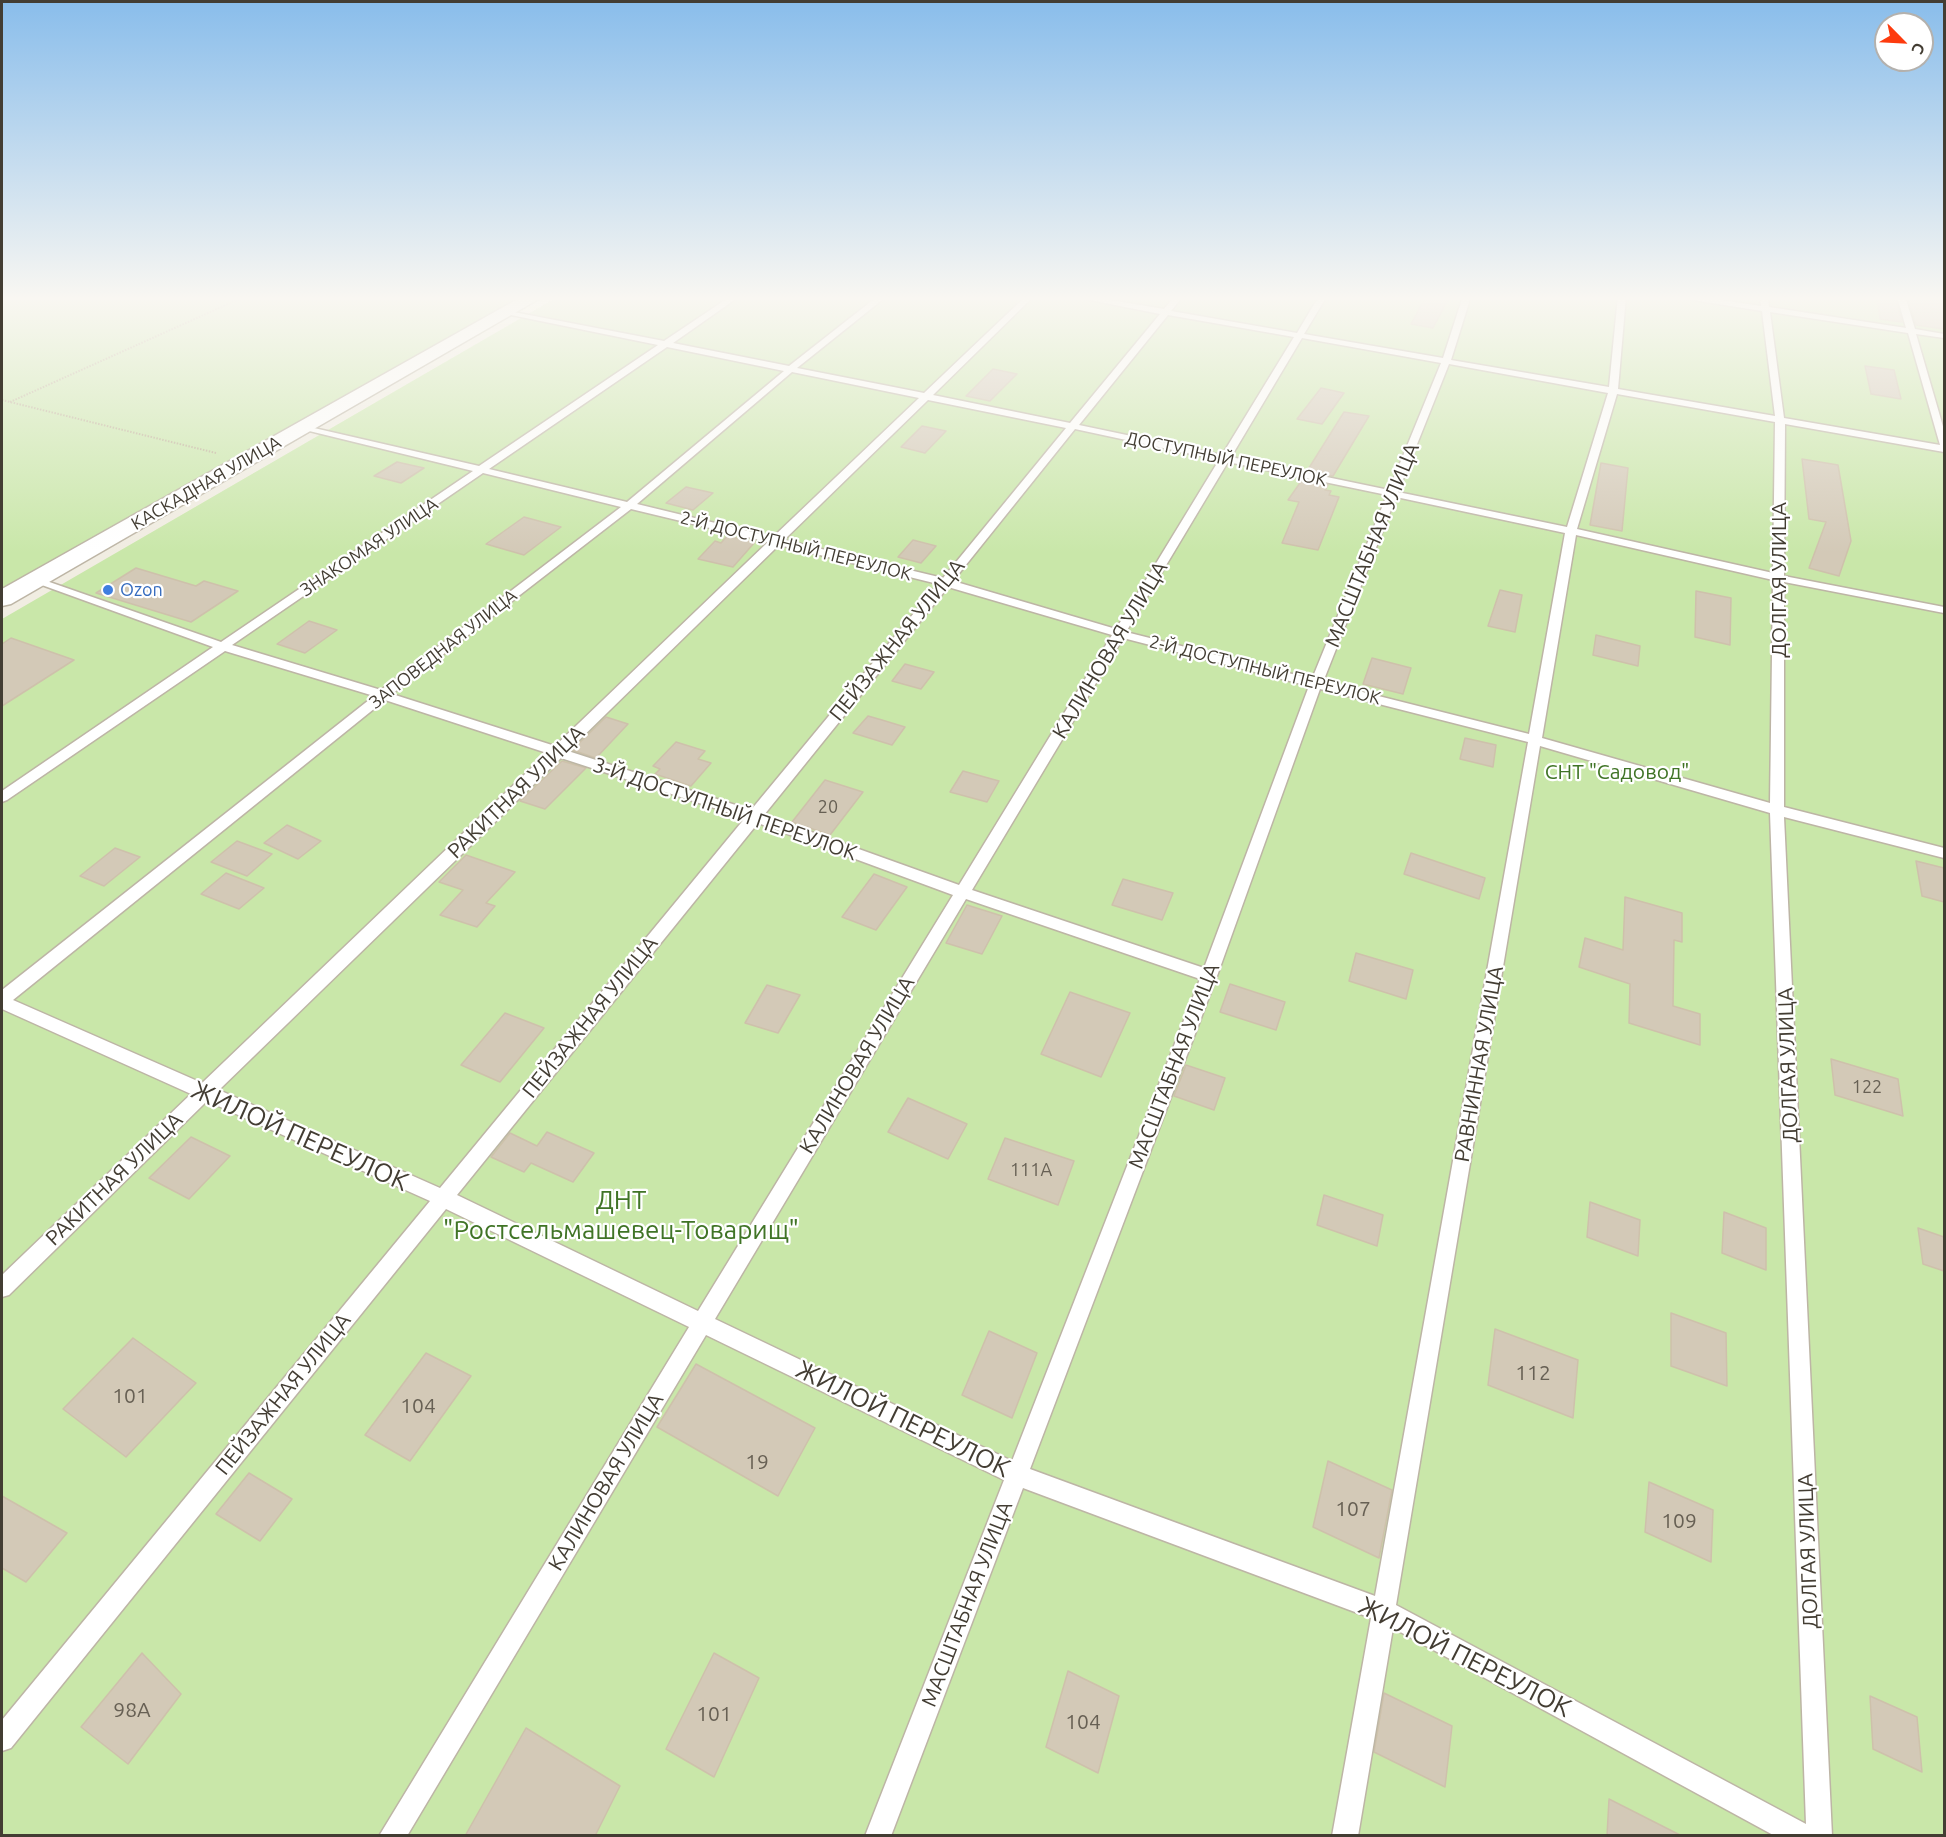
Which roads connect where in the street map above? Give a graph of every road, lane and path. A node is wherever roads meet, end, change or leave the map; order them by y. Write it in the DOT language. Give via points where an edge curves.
graph roads {
  1 [pos="55,382"];
  2 [pos="384,382"];
  3 [pos="612,382"];
  4 [pos="776,382"];
  5 [pos="854,382"];
  6 [pos="940,382"];
  7 [pos="1109,382"];
  8 [pos="1272,382"];
  9 [pos="1438,382"];
  10 [pos="1558,382"];
  11 [pos="1614,382"];
  12 [pos="1774,382"];
  13 [pos="1927,382"];
  14 [pos="1613,392"];
  15 [pos="925,396"];
  16 [pos="2,400"];
  17 [pos="10,402"];
  18 [pos="1779,422"];
  19 [pos="1072,426"];
  20 [pos="304,427"];
  21 [pos="1944,444"];
  22 [pos="1944,449"];
  23 [pos="1226,459"];
  24 [pos="246,460"];
  25 [pos="481,471"];
  26 [pos="1393,494"];
  27 [pos="630,506"];
  28 [pos="1571,531"];
  29 [pos="776,541"];
  30 [pos="1780,578"];
  31 [pos="34,580"];
  32 [pos="945,582"];
  33 [pos="2,599"];
  34 [pos="1944,610"];
  35 [pos="1121,634"];
  36 [pos="222,646"];
  37 [pos="1316,682"];
  38 [pos="382,695"];
  39 [pos="1534,740"];
  40 [pos="557,752"];
  41 [pos="2,797"];
  42 [pos="1777,810"];
  43 [pos="754,816"];
  44 [pos="1944,853"];
  45 [pos="962,892"];
  46 [pos="1209,976"];
  47 [pos="2,1000"];
  48 [pos="203,1094"];
  49 [pos="443,1198"];
  50 [pos="2,1288"];
  51 [pos="703,1322"];
  52 [pos="1017,1475"];
  53 [pos="1384,1611"];
  54 [pos="2,1739"];
  55 [pos="392,1836"];
  56 [pos="878,1836"];
  57 [pos="1345,1836"];
  58 [pos="1802,1836"];
  59 [pos="1819,1836"];
  1 -- 17 [label="path"];
  2 -- 20 [label="street, КАСКАДНАЯ УЛИЦА"];
  3 -- 25 [label="lane, ЗНАКОМАЯ УЛИЦА"];
  4 -- 27 [label="lane, ЗАПОВЕДНАЯ УЛИЦА"];
  5 -- 15 [label="lane, ДОСТУПНЫЙ ПЕРЕУЛОК"];
  6 -- 15 [label="lane, РАКИТНАЯ УЛИЦА"];
  7 -- 19 [label="lane, ПЕЙЗАЖНАЯ УЛИЦА"];
  8 -- 23 [label="lane, КАЛИНОВАЯ УЛИЦА"];
  9 -- 26 [label="lane, МАСШТАБНАЯ УЛИЦА"];
  10 -- 14 [label="lane"];
  11 -- 14 [label="lane, РАВНИННАЯ УЛИЦА"];
  12 -- 18 [label="lane, ДОЛГАЯ УЛИЦА"];
  13 -- 21 [label="lane"];
  14 -- 18 [label="lane"];
  14 -- 28 [label="lane, РАВНИННАЯ УЛИЦА"];
  15 -- 19 [label="lane, ДОСТУПНЫЙ ПЕРЕУЛОК"];
  15 -- 29 [label="lane, РАКИТНАЯ УЛИЦА"];
  16 -- 17 [label="path"];
  17 -- 24 [label="path"];
  18 -- 22 [label="lane"];
  18 -- 30 [label="lane, ДОЛГАЯ УЛИЦА"];
  19 -- 23 [label="lane, ДОСТУПНЫЙ ПЕРЕУЛОК"];
  19 -- 32 [label="lane, ПЕЙЗАЖНАЯ УЛИЦА"];
  20 -- 24 [label="street, КАСКАДНАЯ УЛИЦА"];
  20 -- 25 [label="lane, 2-Й ДОСТУПНЫЙ ПЕРЕУЛОК"];
  23 -- 26 [label="lane, ДОСТУПНЫЙ ПЕРЕУЛОК"];
  23 -- 35 [label="lane, КАЛИНОВАЯ УЛИЦА"];
  24 -- 31 [label="street, КАСКАДНАЯ УЛИЦА"];
  25 -- 27 [label="lane, 2-Й ДОСТУПНЫЙ ПЕРЕУЛОК"];
  25 -- 36 [label="lane, ЗНАКОМАЯ УЛИЦА"];
  26 -- 28 [label="lane, ДОСТУПНЫЙ ПЕРЕУЛОК"];
  26 -- 37 [label="lane, МАСШТАБНАЯ УЛИЦА"];
  27 -- 29 [label="lane, 2-Й ДОСТУПНЫЙ ПЕРЕУЛОК"];
  27 -- 38 [label="lane, ЗАПОВЕДНАЯ УЛИЦА"];
  28 -- 30 [label="lane, ДОСТУПНЫЙ ПЕРЕУЛОК"];
  28 -- 39 [label="lane, РАВНИННАЯ УЛИЦА"];
  29 -- 32 [label="lane, 2-Й ДОСТУПНЫЙ ПЕРЕУЛОК"];
  29 -- 40 [label="lane, РАКИТНАЯ УЛИЦА"];
  30 -- 34 [label="lane, ДОСТУПНЫЙ ПЕРЕУЛОК"];
  30 -- 42 [label="lane, ДОЛГАЯ УЛИЦА"];
  31 -- 33 [label="street, КАСКАДНАЯ УЛИЦА"];
  31 -- 36 [label="lane, 3-Й ДОСТУПНЫЙ ПЕРЕУЛОК"];
  32 -- 35 [label="lane, 2-Й ДОСТУПНЫЙ ПЕРЕУЛОК"];
  32 -- 43 [label="lane, ПЕЙЗАЖНАЯ УЛИЦА"];
  35 -- 37 [label="lane, 2-Й ДОСТУПНЫЙ ПЕРЕУЛОК"];
  35 -- 45 [label="lane, КАЛИНОВАЯ УЛИЦА"];
  36 -- 38 [label="lane, 3-Й ДОСТУПНЫЙ ПЕРЕУЛОК"];
  36 -- 41 [label="lane, ЗНАКОМАЯ УЛИЦА"];
  37 -- 39 [label="lane, 2-Й ДОСТУПНЫЙ ПЕРЕУЛОК"];
  37 -- 46 [label="lane, МАСШТАБНАЯ УЛИЦА"];
  38 -- 40 [label="lane, 3-Й ДОСТУПНЫЙ ПЕРЕУЛОК"];
  38 -- 47 [label="lane, ЗАПОВЕДНАЯ УЛИЦА"];
  39 -- 42 [label="lane, 2-Й ДОСТУПНЫЙ ПЕРЕУЛОК"];
  39 -- 53 [label="lane, РАВНИННАЯ УЛИЦА"];
  40 -- 43 [label="lane, 3-Й ДОСТУПНЫЙ ПЕРЕУЛОК"];
  40 -- 48 [label="lane, РАКИТНАЯ УЛИЦА"];
  42 -- 44 [label="lane, 2-Й ДОСТУПНЫЙ ПЕРЕУЛОК"];
  42 -- 59 [label="lane, ДОЛГАЯ УЛИЦА"];
  43 -- 45 [label="lane, 3-Й ДОСТУПНЫЙ ПЕРЕУЛОК"];
  43 -- 49 [label="lane, ПЕЙЗАЖНАЯ УЛИЦА"];
  45 -- 46 [label="lane, 3-Й ДОСТУПНЫЙ ПЕРЕУЛОК"];
  45 -- 51 [label="lane, КАЛИНОВАЯ УЛИЦА"];
  46 -- 52 [label="lane, МАСШТАБНАЯ УЛИЦА"];
  47 -- 48 [label="lane, ЖИЛОЙ ПЕРЕУЛОК"];
  48 -- 49 [label="lane, ЖИЛОЙ ПЕРЕУЛОК"];
  48 -- 50 [label="lane, РАКИТНАЯ УЛИЦА"];
  49 -- 51 [label="lane, ЖИЛОЙ ПЕРЕУЛОК"];
  49 -- 54 [label="lane, ПЕЙЗАЖНАЯ УЛИЦА"];
  51 -- 52 [label="lane, ЖИЛОЙ ПЕРЕУЛОК"];
  51 -- 55 [label="lane, КАЛИНОВАЯ УЛИЦА"];
  52 -- 53 [label="lane, ЖИЛОЙ ПЕРЕУЛОК"];
  52 -- 56 [label="lane, МАСШТАБНАЯ УЛИЦА"];
  53 -- 57 [label="lane, РАВНИННАЯ УЛИЦА"];
  53 -- 58 [label="lane, ЖИЛОЙ ПЕРЕУЛОК"];
}
